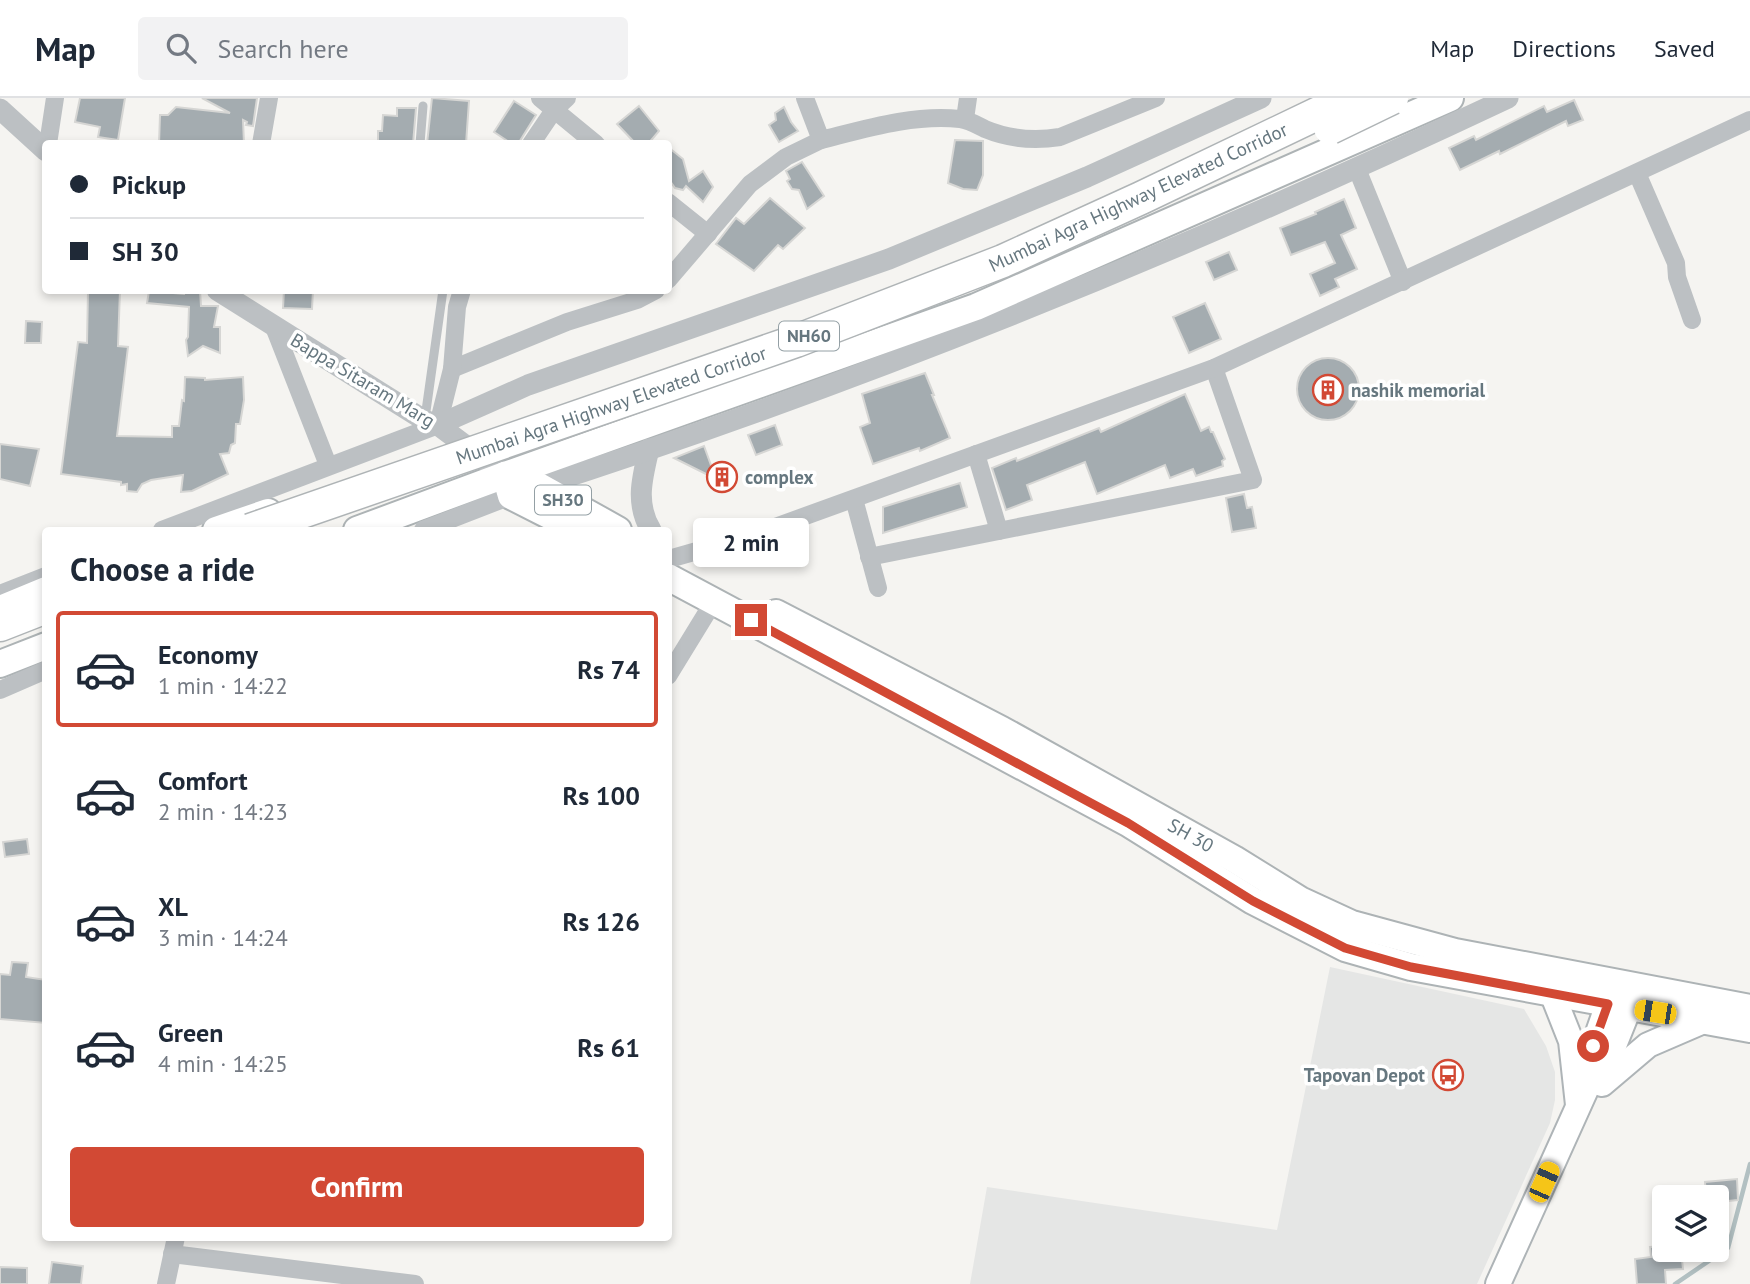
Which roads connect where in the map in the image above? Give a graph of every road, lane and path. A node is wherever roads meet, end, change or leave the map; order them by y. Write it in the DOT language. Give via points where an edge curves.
graph roads {
  1 [pos="55,98"];
  2 [pos="269,98"];
  3 [pos="540,98"];
  4 [pos="805,98"];
  5 [pos="968,98"];
  6 [pos="1156,98"];
  7 [pos="1261,98"];
  8 [pos="1321,98"];
  9 [pos="1350,98"];
  10 [pos="1392,98"];
  11 [pos="1450,98"];
  12 [pos="1508,98"];
  13 [pos="561,104"];
  14 [pos="424,106"];
  15 [pos="0,109"];
  16 [pos="964,119"];
  17 [pos="1750,120"];
  18 [pos="49,140"];
  19 [pos="262,140"];
  20 [pos="420,140"];
  21 [pos="534,140"];
  22 [pos="592,140"];
  23 [pos="821,140"];
  24 [pos="42,147"];
  25 [pos="1357,169"];
  26 [pos="1637,173"];
  27 [pos="672,205"];
  28 [pos="708,234"];
  29 [pos="672,275"];
  30 [pos="1403,282"];
  31 [pos="228,294"];
  32 [pos="443,294"];
  33 [pos="461,294"];
  34 [pos="648,294"];
  35 [pos="1692,320"];
  36 [pos="274,327"];
  37 [pos="1214,368"];
  38 [pos="452,369"];
  39 [pos="431,422"];
  40 [pos="462,444"];
  41 [pos="649,449"];
  42 [pos="976,454"];
  43 [pos="328,465"];
  44 [pos="508,485"];
  45 [pos="540,486"];
  46 [pos="854,499"];
  47 [pos="170,527"];
  48 [pos="225,527"];
  49 [pos="259,527"];
  50 [pos="321,527"];
  51 [pos="367,527"];
  52 [pos="429,527"];
  53 [pos="573,527"];
  54 [pos="613,527"];
  55 [pos="649,527"];
  56 [pos="999,531"];
  57 [pos="672,557"];
  58 [pos="869,557"];
  59 [pos="672,560"];
  60 [pos="42,578"];
  61 [pos="672,579"];
  62 [pos="878,588"];
  63 [pos="42,592"];
  64 [pos="0,594"];
  65 [pos="714,601"];
  66 [pos="0,609"];
  67 [pos="42,609"];
  68 [pos="0,625"];
  69 [pos="42,630"];
  70 [pos="0,646"];
  71 [pos="42,648"];
  72 [pos="0,664"];
  73 [pos="672,669"];
  74 [pos="42,672"];
  75 [pos="0,690"];
  76 [pos="1337,930"];
  77 [pos="1552,993"];
  78 [pos="1622,999"];
  79 [pos="1750,1008"];
  80 [pos="1706,1020"];
  81 [pos="1750,1030"];
  82 [pos="1583,1095"];
  83 [pos="174,1246"];
  84 [pos="166,1284"];
  85 [pos="415,1284"];
  86 [pos="1498,1284"];
  1 -- 18 [label="street"];
  2 -- 19 [label="street"];
  3 -- 13 [label="street"];
  4 -- 23 [label="street"];
  5 -- 16 [label="street"];
  6 -- 16 [label="street" via="1046,139 1008,136"];
  7 -- 39 [label="street" via="889,259"];
  8 -- 40 [label="main road" via="1003,247 794,328"];
  9 -- 49 [label="highway, Mumbai Agra Highway Elevated Corridor / NH60, bridge" via="1003,261 783,346"];
  10 -- 50 [label="highway, Mumbai Agra Highway Elevated Corridor / NH60, bridge" via="1161,211 927,313"];
  11 -- 44 [label="main road" via="976,307"];
  12 -- 25 [label="street"];
  13 -- 21 [label="street"];
  13 -- 22 [label="street"];
  14 -- 20 [label="lane"];
  15 -- 24 [label="street"];
  16 -- 23 [label="street" via="896,122"];
  17 -- 26 [label="street"];
  23 -- 28 [label="street" via="786,157 750,184"];
  25 -- 30 [label="street"];
  25 -- 41 [label="street" via="1030,310"];
  26 -- 30 [label="street"];
  26 -- 35 [label="street" via="1676,263"];
  27 -- 28 [label="street"];
  28 -- 29 [label="street"];
  30 -- 37 [label="street"];
  31 -- 36 [label="street, Bappa Sitaram Marg"];
  32 -- 39 [label="lane"];
  33 -- 38 [label="street"];
  34 -- 38 [label="street"];
  36 -- 39 [label="street, Bappa Sitaram Marg"];
  36 -- 43 [label="street"];
  37 -- 42 [label="street"];
  37 -- 56 [label="street" via="1253,480"];
  38 -- 39 [label="street"];
  39 -- 40 [label="street, Bappa Sitaram Marg"];
  39 -- 43 [label="street"];
  40 -- 44 [label="street, Bappa Sitaram Marg"];
  40 -- 48 [label="main road"];
  41 -- 45 [label="street"];
  41 -- 55 [label="street" via="640,500"];
  42 -- 46 [label="street"];
  42 -- 56 [label="street"];
  43 -- 47 [label="street"];
  44 -- 45 [label="main road, SH30"];
  44 -- 51 [label="main road"];
  44 -- 52 [label="street"];
  44 -- 53 [label="main road, SH30"];
  45 -- 54 [label="main road, SH30"];
  46 -- 57 [label="street" via="753,535"];
  46 -- 58 [label="street"];
  56 -- 58 [label="street"];
  58 -- 62 [label="street"];
  59 -- 76 [label="main road, SH 30" via="1002,730 1234,859 1300,900"];
  60 -- 64 [label="street"];
  61 -- 65 [label="main road, SH 30"];
  63 -- 66 [label="main road"];
  65 -- 73 [label="street"];
  65 -- 76 [label="main road, SH 30" via="1128,823 1253,901"];
  67 -- 68 [label="highway"];
  69 -- 70 [label="highway"];
  71 -- 72 [label="main road"];
  74 -- 75 [label="street"];
  76 -- 77 [label="main road, SH 30" via="1345,948 1411,967"];
  76 -- 78 [label="main road, SH 30" via="1352,924"];
  77 -- 78 [label="main road, SH 30"];
  77 -- 82 [label="main road" via="1571,1041"];
  78 -- 79 [label="main road, SH 30"];
  78 -- 80 [label="main road, SH 30"];
  78 -- 82 [label="main road" via="1603,1073"];
  80 -- 81 [label="main road, SH 30"];
  80 -- 82 [label="main road" via="1648,1045"];
  82 -- 86 [label="main road"];
  83 -- 84 [label="street"];
  83 -- 85 [label="street"];
}
